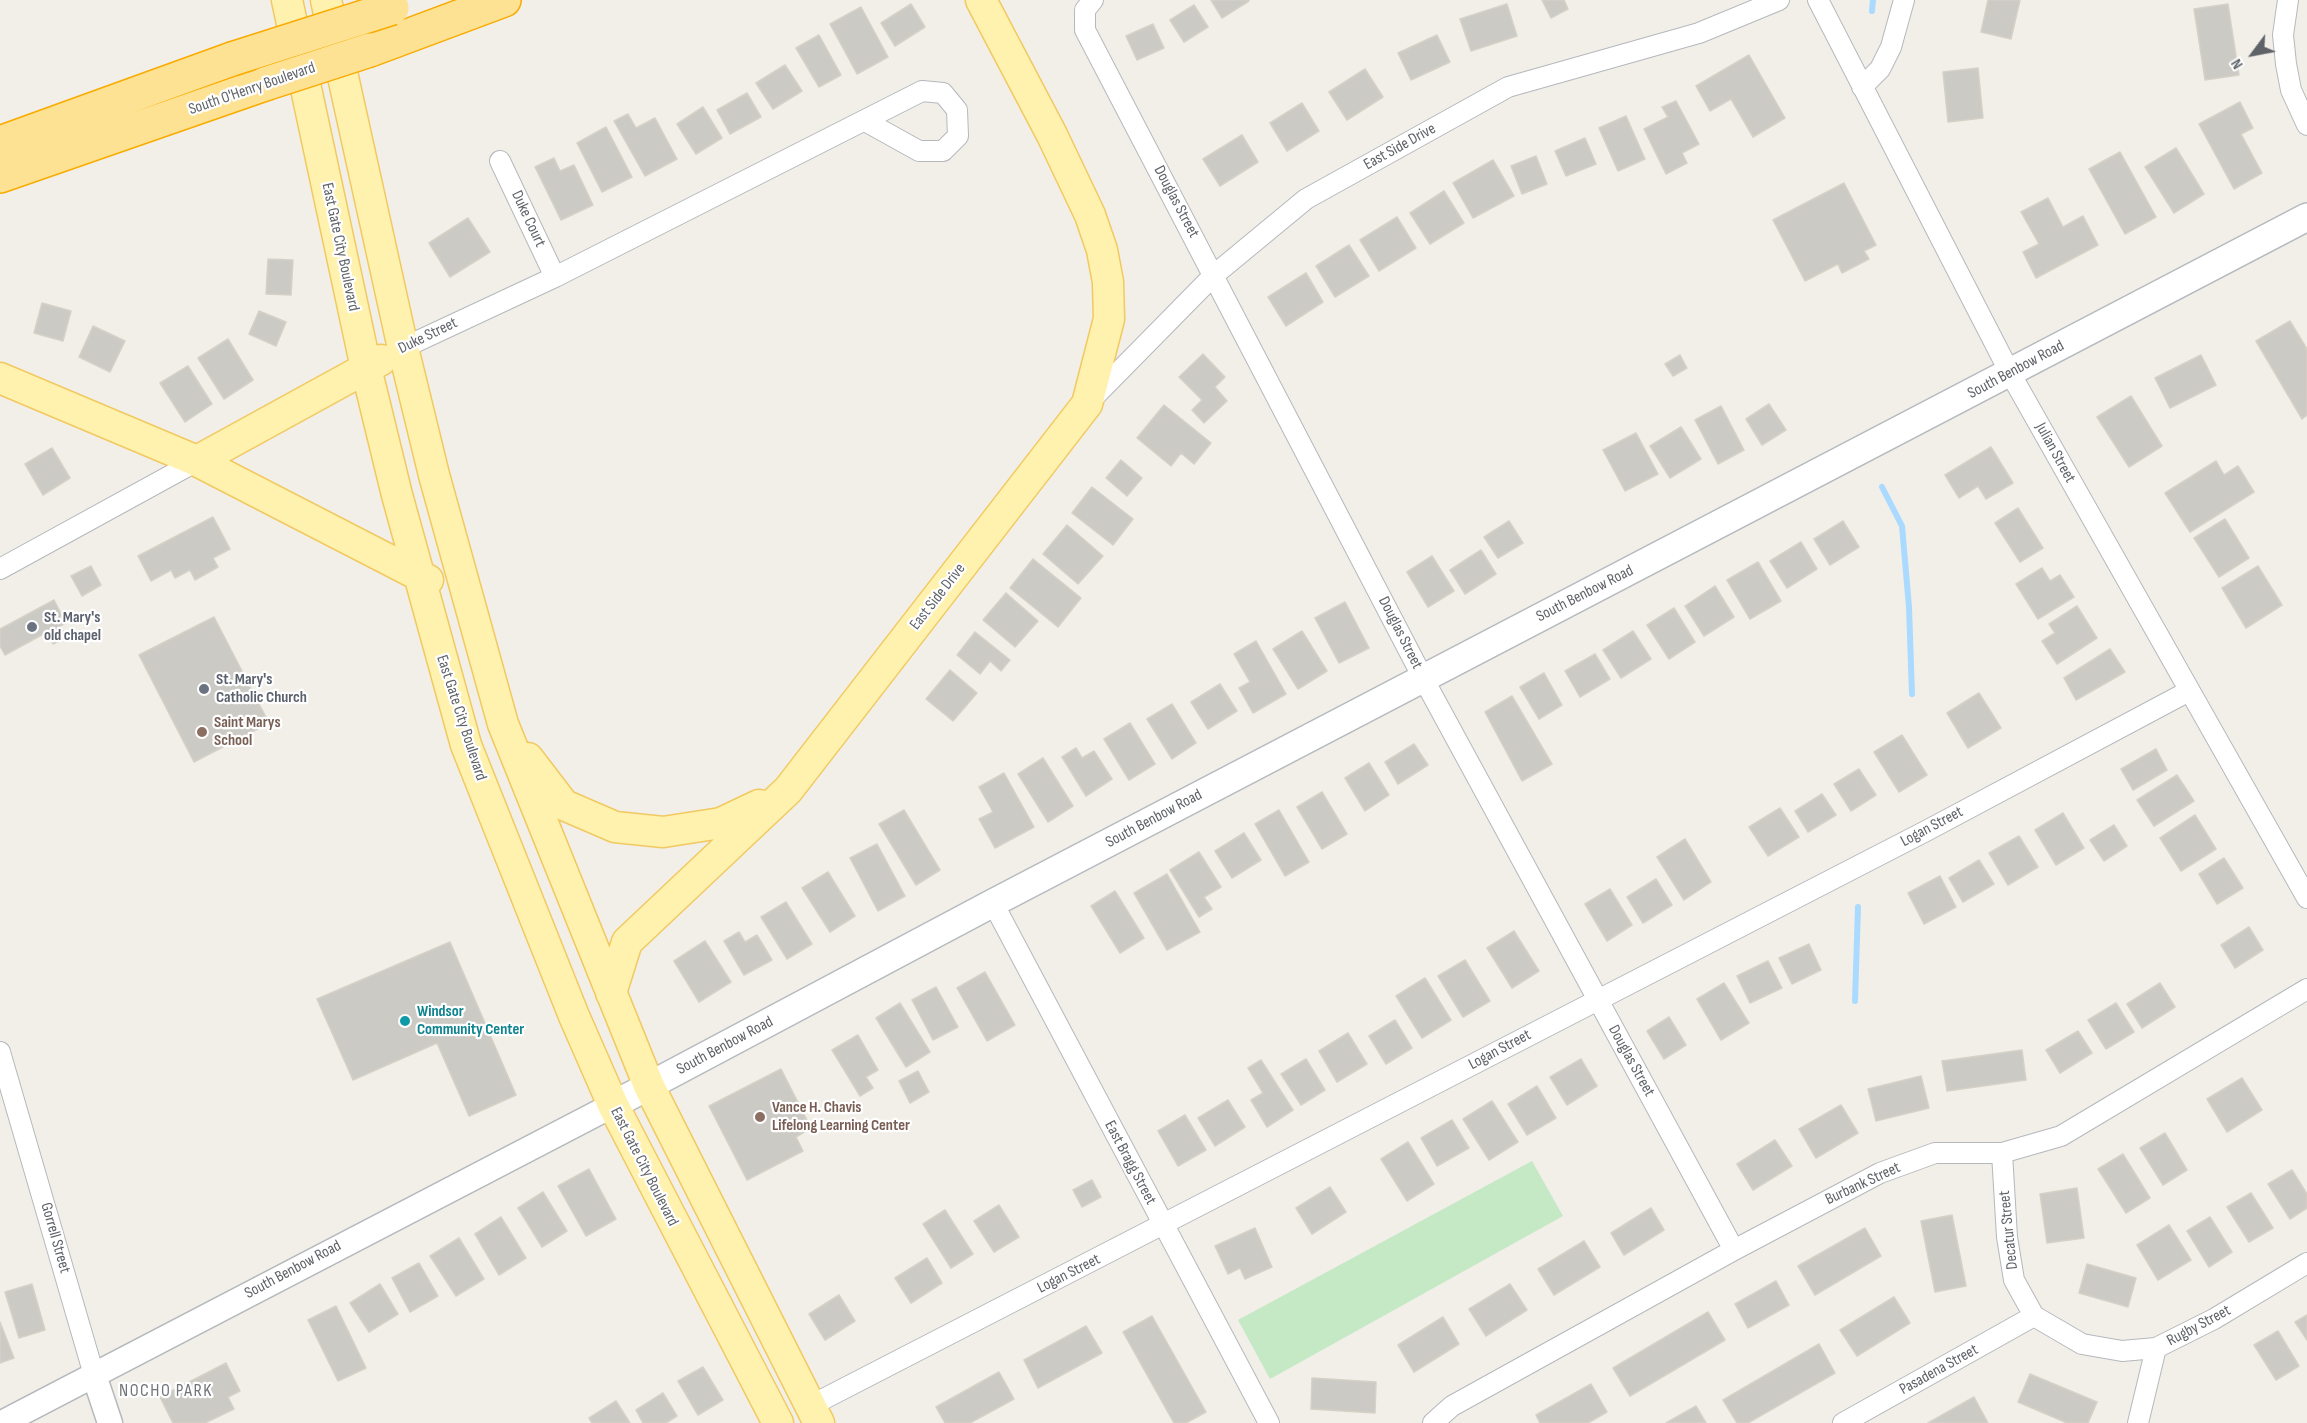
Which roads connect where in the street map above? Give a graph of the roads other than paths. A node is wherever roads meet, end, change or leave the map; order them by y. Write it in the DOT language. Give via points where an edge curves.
graph roads {
  1 [pos="287,0"];
  2 [pos="326,0"];
  3 [pos="504,0"];
  4 [pos="981,0"];
  5 [pos="1779,0"];
  6 [pos="1818,0"];
  7 [pos="1904,0"];
  8 [pos="2288,0"];
  9 [pos="402,4"];
  10 [pos="1089,5"];
  11 [pos="1862,87"];
  12 [pos="865,121"];
  13 [pos="2307,125"];
  14 [pos="0,143"];
  15 [pos="500,161"];
  16 [pos="0,176"];
  17 [pos="2307,217"];
  18 [pos="1214,275"];
  19 [pos="555,277"];
  20 [pos="403,348"];
  21 [pos="366,368"];
  22 [pos="2010,373"];
  23 [pos="0,378"];
  24 [pos="1088,404"];
  25 [pos="197,461"];
  26 [pos="0,569"];
  27 [pos="418,574"];
  28 [pos="467,598"];
  29 [pos="1423,678"];
  30 [pos="2189,691"];
  31 [pos="503,724"];
  32 [pos="788,790"];
  33 [pos="2307,897"];
  34 [pos="993,903"];
  35 [pos="2307,989"];
  36 [pos="611,993"];
  37 [pos="1597,999"];
  38 [pos="0,1052"];
  39 [pos="649,1086"];
  40 [pos="613,1105"];
  41 [pos="2002,1153"];
  42 [pos="1163,1226"];
  43 [pos="1734,1250"];
  44 [pos="2307,1263"];
  45 [pos="2034,1316"];
  46 [pos="2156,1348"];
  47 [pos="94,1375"];
  48 [pos="814,1414"];
  49 [pos="2,1423"];
  50 [pos="110,1423"];
  51 [pos="778,1423"];
  52 [pos="1269,1423"];
  53 [pos="1433,1423"];
  54 [pos="1843,1423"];
  55 [pos="2138,1423"];
  1 -- 21 [label="main road, East Gate City Boulevard"];
  2 -- 20 [label="main road"];
  3 -- 16 [label="highway, South O'Henry Boulevard, bridge" via="370,50"];
  4 -- 24 [label="main road, East Side Drive" via="1061,155 1102,250 1109,319"];
  5 -- 18 [label="street, East Side Drive" via="1699,33 1508,87 1306,199"];
  6 -- 11 [label="street, Julian Street"];
  7 -- 11 [label="street" via="1891,47 1880,69"];
  8 -- 13 [label="street" via="2283,35 2286,64 2291,90"];
  9 -- 14 [label="highway, South O'Henry Boulevard, bridge" via="232,59"];
  10 -- 18 [label="street, Douglas Street" via="1085,30"];
  11 -- 22 [label="street, Julian Street"];
  12 -- 19 [label="street, Duke Street"];
  15 -- 19 [label="street, Duke Court"];
  17 -- 22 [label="main road, South Benbow Road"];
  18 -- 24 [label="street, East Side Drive"];
  18 -- 29 [label="street, Douglas Street"];
  19 -- 20 [label="street, Duke Street"];
  20 -- 21 [label="main road, Duke Street"];
  20 -- 28 [label="main road"];
  21 -- 25 [label="main road, Duke Street"];
  21 -- 27 [label="main road, East Gate City Boulevard"];
  22 -- 29 [label="main road, South Benbow Road"];
  22 -- 30 [label="street, Julian Street"];
  23 -- 25 [label="main road"];
  24 -- 32 [label="main road, East Side Drive"];
  25 -- 26 [label="street, Duke Street"];
  25 -- 27 [label="main road"];
  27 -- 28 [label="main road"];
  27 -- 40 [label="main road, East Gate City Boulevard" via="466,745"];
  28 -- 31 [label="main road"];
  29 -- 34 [label="main road, South Benbow Road"];
  29 -- 37 [label="street, Douglas Street"];
  30 -- 33 [label="street, Julian Street"];
  30 -- 37 [label="street, Logan Street"];
  31 -- 32 [label="main road" via="564,805 615,827 663,832 721,823"];
  31 -- 36 [label="main road"];
  32 -- 36 [label="main road, East Side Drive" via="627,942"];
  34 -- 39 [label="main road, South Benbow Road"];
  34 -- 42 [label="street, East Bragg Street"];
  35 -- 41 [label="street, Burbank Street" via="2061,1136"];
  36 -- 39 [label="main road"];
  37 -- 42 [label="street, Logan Street"];
  37 -- 43 [label="street, Douglas Street"];
  38 -- 47 [label="street, Gorrell Street"];
  39 -- 40 [label="main road, South Benbow Road"];
  39 -- 48 [label="main road"];
  40 -- 47 [label="street, South Benbow Road"];
  40 -- 51 [label="main road, East Gate City Boulevard"];
  41 -- 43 [label="street, Burbank Street" via="1935,1154 1902,1165"];
  41 -- 45 [label="street, Decatur Street" via="2014,1280"];
  42 -- 48 [label="street, Logan Street"];
  42 -- 52 [label="street, East Bragg Street"];
  43 -- 53 [label="street, Burbank Street" via="1452,1406"];
  44 -- 46 [label="street, Rugby Street" via="2214,1319"];
  45 -- 46 [label="street" via="2082,1344 2122,1351"];
  45 -- 54 [label="street, Pasadena Street"];
  46 -- 55 [label="street, Rugby Street"];
  47 -- 49 [label="street, South Benbow Road"];
  47 -- 50 [label="street, Gorrell Street"];
}
